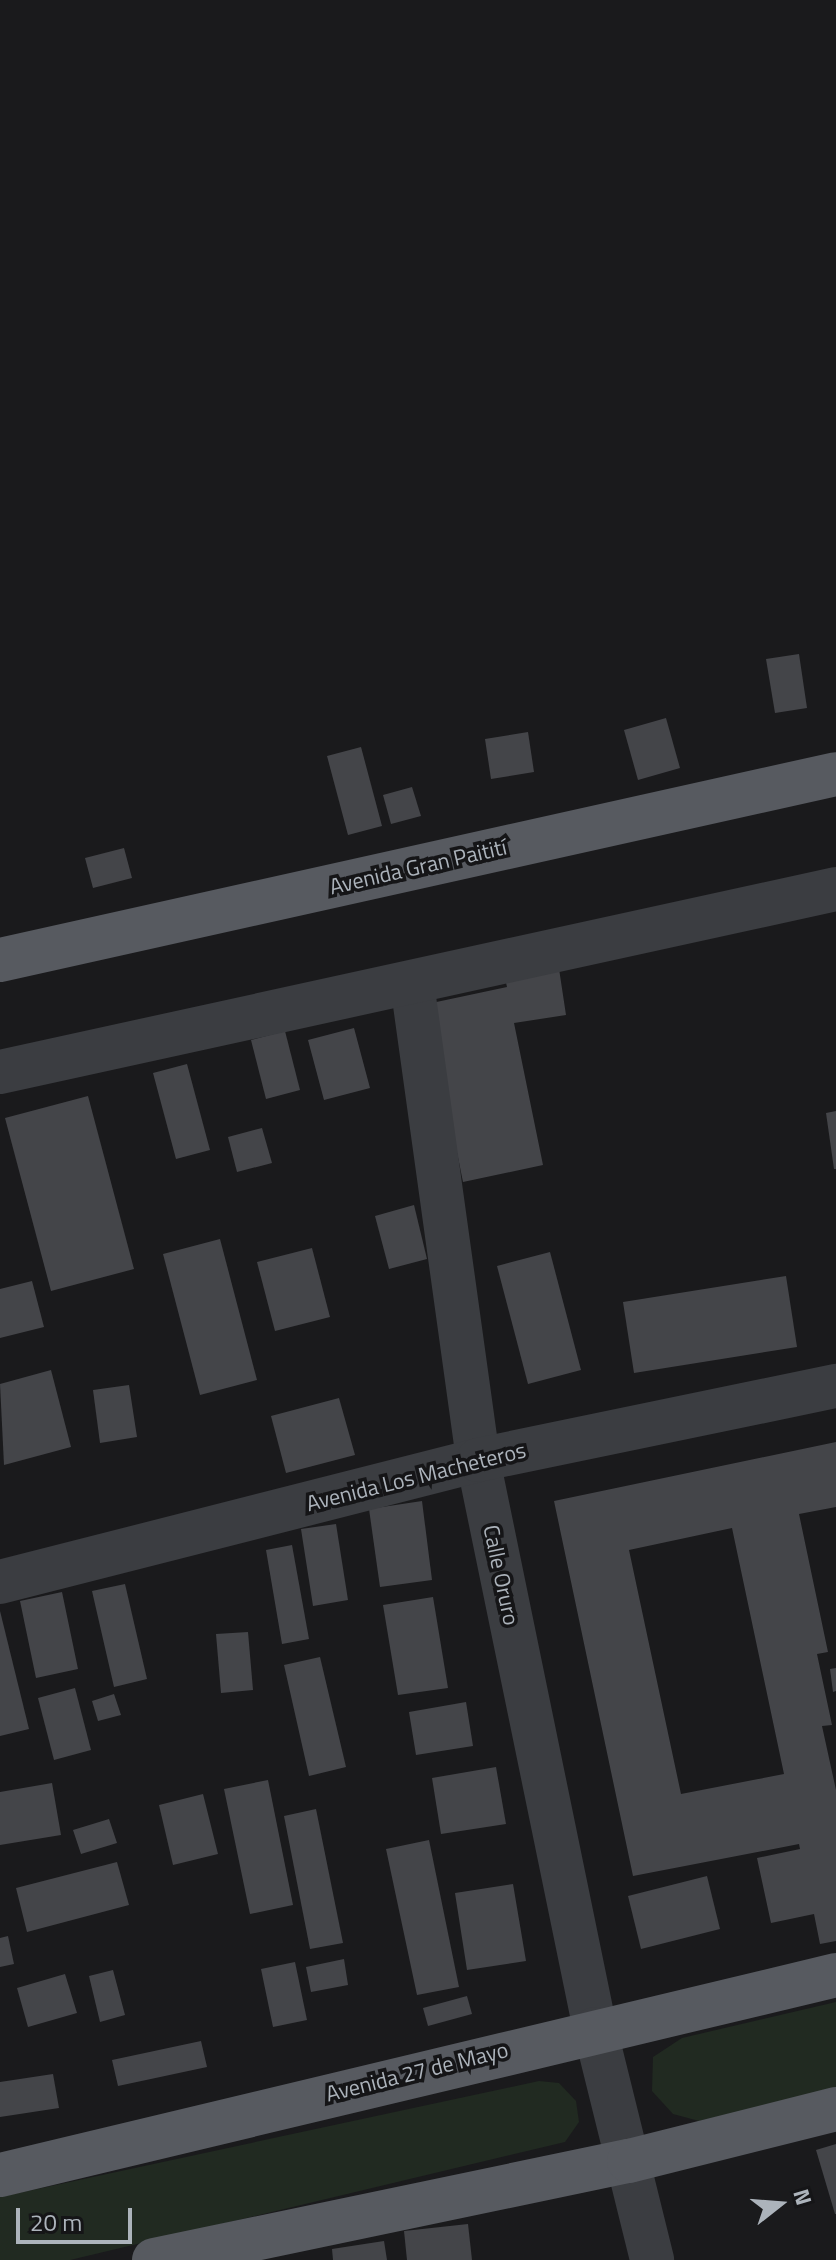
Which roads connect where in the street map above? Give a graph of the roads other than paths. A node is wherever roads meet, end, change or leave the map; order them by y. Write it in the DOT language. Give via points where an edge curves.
graph roads {
  1 [pos="836,774"];
  2 [pos="836,889"];
  3 [pos="0,960"];
  4 [pos="412,983"];
  5 [pos="0,1072"];
  6 [pos="836,1386"];
  7 [pos="478,1460"];
  8 [pos="0,1582"];
  9 [pos="836,1975"];
  10 [pos="595,2029"];
  11 [pos="836,2109"];
  12 [pos="629,2161"];
  13 [pos="0,2175"];
  14 [pos="154,2260"];
  15 [pos="652,2260"];
  1 -- 3 [label="main road, Avenida Gran Paitití"];
  2 -- 4 [label="street"];
  4 -- 5 [label="street"];
  4 -- 7 [label="street, Calle Oruro"];
  6 -- 7 [label="street, Avenida Los Macheteros"];
  7 -- 8 [label="street, Avenida Los Macheteros"];
  7 -- 10 [label="street, Calle Oruro"];
  9 -- 10 [label="main road, Avenida 27 de Mayo"];
  10 -- 12 [label="street, Calle Oruro"];
  10 -- 13 [label="main road, Avenida 27 de Mayo"];
  11 -- 12 [label="main road"];
  12 -- 14 [label="main road"];
  12 -- 15 [label="street, Calle Oruro"];
}
